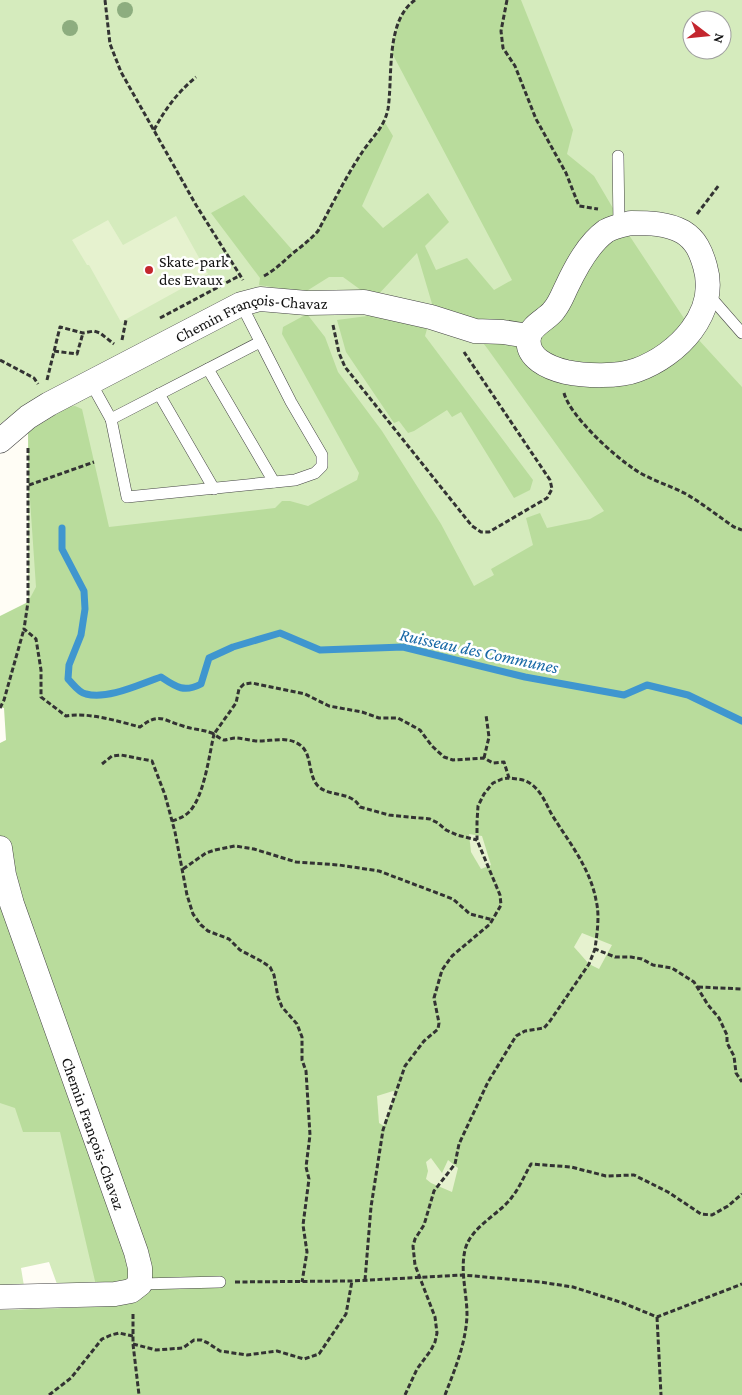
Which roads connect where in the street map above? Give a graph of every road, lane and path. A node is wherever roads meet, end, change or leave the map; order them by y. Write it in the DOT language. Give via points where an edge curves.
graph roads {
  1 [pos="105,0"];
  2 [pos="415,0"];
  3 [pos="507,0"];
  4 [pos="196,77"];
  5 [pos="154,131"];
  6 [pos="618,156"];
  7 [pos="719,185"];
  8 [pos="618,221"];
  9 [pos="683,232"];
  10 [pos="239,276"];
  11 [pos="706,292"];
  12 [pos="250,301"];
  13 [pos="328,302"];
  14 [pos="126,320"];
  15 [pos="156,320"];
  16 [pos="451,322"];
  17 [pos="83,333"];
  18 [pos="131,333"];
  19 [pos="742,333"];
  20 [pos="528,336"];
  21 [pos="122,338"];
  22 [pos="260,342"];
  23 [pos="54,351"];
  24 [pos="122,357"];
  25 [pos="0,360"];
  26 [pos="208,369"];
  27 [pos="557,370"];
  28 [pos="91,383"];
  29 [pos="159,394"];
  30 [pos="47,398"];
  31 [pos="28,417"];
  32 [pos="111,419"];
  33 [pos="0,441"];
  34 [pos="94,462"];
  35 [pos="274,482"];
  36 [pos="29,485"];
  37 [pos="214,489"];
  38 [pos="742,530"];
  39 [pos="24,629"];
  40 [pos="0,708"];
  41 [pos="486,715"];
  42 [pos="214,734"];
  43 [pos="484,758"];
  44 [pos="102,764"];
  45 [pos="509,778"];
  46 [pos="172,821"];
  47 [pos="477,840"];
  48 [pos="0,848"];
  49 [pos="183,868"];
  50 [pos="493,920"];
  51 [pos="595,949"];
  52 [pos="697,987"];
  53 [pos="742,989"];
  54 [pos="742,1082"];
  55 [pos="742,1194"];
  56 [pos="463,1276"];
  57 [pos="419,1277"];
  58 [pos="365,1280"];
  59 [pos="352,1281"];
  60 [pos="220,1282"];
  61 [pos="302,1282"];
  62 [pos="742,1284"];
  63 [pos="135,1288"];
  64 [pos="0,1297"];
  65 [pos="657,1317"];
  66 [pos="133,1336"];
  67 [pos="133,1344"];
  68 [pos="49,1395"];
  69 [pos="139,1395"];
  70 [pos="405,1395"];
  71 [pos="445,1395"];
  72 [pos="661,1395"];
  1 -- 5 [label="path" via="110,44 121,72"];
  2 -- 12 [label="path" via="402,15 396,30 388,108 378,133 363,151 318,232 275,270 260,278"];
  3 -- 8 [label="path" via="501,31 502,48 515,66 536,119 566,173 579,206 594,208"];
  4 -- 5 [label="path" via="176,96"];
  5 -- 10 [label="path"];
  6 -- 8 [label="lane"];
  7 -- 9 [label="path"];
  8 -- 9 [label="street" via="654,224"];
  8 -- 20 [label="street" via="583,256 555,309"];
  9 -- 11 [label="street" via="697,245 702,255"];
  10 -- 12 [label="path"];
  10 -- 15 [label="path"];
  11 -- 19 [label="lane"];
  11 -- 27 [label="street" via="706,304 686,337 651,364 616,375"];
  12 -- 13 [label="street, Chemin François-Chavaz"];
  12 -- 22 [label="lane"];
  12 -- 24 [label="street, Chemin François-Chavaz"];
  13 -- 16 [label="street, Chemin François-Chavaz" via="364,302"];
  13 -- 16 [label="path" via="345,367 472,526 481,532 489,532 547,498 552,489 550,480 457,342"];
  14 -- 21 [label="path"];
  16 -- 20 [label="street, Chemin François-Chavaz" via="475,331"];
  17 -- 23 [label="path" via="77,354"];
  17 -- 23 [label="path" via="60,327"];
  17 -- 24 [label="path" via="100,333"];
  18 -- 21 [label="path"];
  20 -- 27 [label="street" via="529,348 535,358"];
  21 -- 24 [label="path"];
  22 -- 26 [label="lane"];
  22 -- 35 [label="lane" via="322,455 322,466 315,473"];
  23 -- 30 [label="path"];
  24 -- 28 [label="street, Chemin François-Chavaz"];
  25 -- 30 [label="path" via="34,378"];
  26 -- 29 [label="lane"];
  26 -- 35 [label="lane"];
  27 -- 38 [label="path" via="566,403 613,452 634,469 686,494"];
  28 -- 30 [label="street, Chemin François-Chavaz"];
  28 -- 32 [label="lane"];
  29 -- 32 [label="lane"];
  29 -- 37 [label="lane"];
  30 -- 31 [label="street, Chemin François-Chavaz"];
  31 -- 33 [label="street, Chemin François-Chavaz"];
  31 -- 36 [label="path"];
  32 -- 37 [label="lane" via="127,497"];
  34 -- 36 [label="path"];
  35 -- 37 [label="lane"];
  36 -- 39 [label="path" via="28,602"];
  39 -- 40 [label="path"];
  39 -- 42 [label="path" via="36,639 40,697 66,716 113,720 140,727 151,719 159,718"];
  41 -- 43 [label="path" via="488,737"];
  42 -- 43 [label="path" via="236,703 239,688 252,683 305,694 330,706 379,718 398,718 420,730 444,757 453,760"];
  42 -- 46 [label="path" via="196,803 190,812"];
  42 -- 47 [label="path" via="223,740 281,739 294,742 306,753 319,787 328,792 351,797 360,807 389,815 430,819 457,835"];
  43 -- 45 [label="path" via="504,762"];
  44 -- 46 [label="path" via="112,756 121,755 152,761"];
  45 -- 47 [label="path" via="493,783 484,794 478,806"];
  45 -- 51 [label="path" via="529,782 543,797 587,871 597,902"];
  46 -- 49 [label="path"];
  47 -- 50 [label="path" via="500,895 501,906"];
  48 -- 63 [label="street, Chemin François-Chavaz" via="12,904 136,1252 140,1268"];
  49 -- 50 [label="path" via="206,853 244,847 296,862 379,871 453,899 470,914"];
  49 -- 61 [label="path" via="193,914 208,931 229,939 240,950 270,967 282,1007 297,1024 302,1036 310,1136 303,1225 307,1252"];
  50 -- 58 [label="path" via="452,956 442,970 434,998 438,1029 405,1066 383,1130 371,1207"];
  51 -- 52 [label="path" via="615,957 642,959 653,965 672,968"];
  51 -- 57 [label="path" via="590,964 550,1021 544,1028 516,1036 488,1082 459,1144 455,1164 434,1191 424,1225 415,1239 413,1254"];
  52 -- 53 [label="path"];
  52 -- 54 [label="path" via="719,1018 734,1056 736,1073"];
  55 -- 56 [label="path" via="712,1215 701,1214 634,1175 606,1176 571,1167 531,1164 512,1197 471,1238 465,1250"];
  56 -- 57 [label="path"];
  56 -- 65 [label="path" via="573,1287"];
  56 -- 71 [label="path" via="467,1317 459,1360"];
  57 -- 58 [label="path"];
  57 -- 70 [label="path" via="435,1317 437,1333"];
  58 -- 59 [label="path"];
  59 -- 61 [label="path"];
  59 -- 67 [label="path" via="346,1314 319,1354 304,1359 277,1351 247,1355 220,1351 200,1340 194,1340 183,1348 156,1350"];
  60 -- 61 [label="path"];
  60 -- 63 [label="lane"];
  62 -- 65 [label="path"];
  63 -- 64 [label="street" via="115,1294"];
  63 -- 66 [label="path"];
  65 -- 72 [label="path"];
  66 -- 67 [label="path"];
  66 -- 68 [label="path" via="119,1333 102,1339 70,1378"];
  67 -- 69 [label="path"];
}
